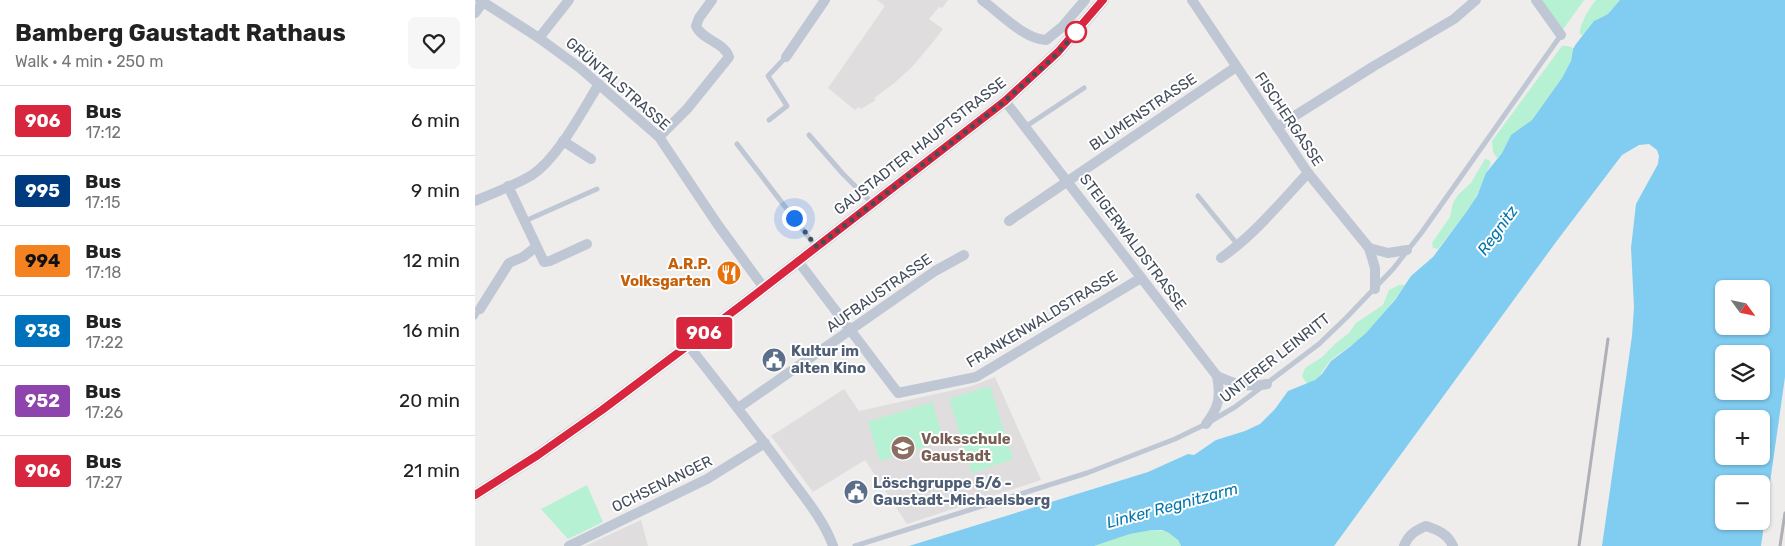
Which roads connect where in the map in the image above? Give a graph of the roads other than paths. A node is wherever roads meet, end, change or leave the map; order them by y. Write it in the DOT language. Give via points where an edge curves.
graph roads {
  1 [pos="569,0"];
  2 [pos="712,0"];
  3 [pos="825,0"];
  4 [pos="982,0"];
  5 [pos="1085,0"];
  6 [pos="1103,0"];
  7 [pos="1192,0"];
  8 [pos="1476,0"];
  9 [pos="1536,0"];
  10 [pos="481,1"];
  11 [pos="475,13"];
  12 [pos="1561,35"];
  13 [pos="539,38"];
  14 [pos="786,57"];
  15 [pos="1236,67"];
  16 [pos="599,84"];
  17 [pos="1084,88"];
  18 [pos="1005,101"];
  19 [pos="769,120"];
  20 [pos="1025,127"];
  21 [pos="1277,127"];
  22 [pos="809,136"];
  23 [pos="659,137"];
  24 [pos="563,141"];
  25 [pos="737,144"];
  26 [pos="591,159"];
  27 [pos="1308,173"];
  28 [pos="1067,181"];
  29 [pos="508,186"];
  30 [pos="597,189"];
  31 [pos="1198,196"];
  32 [pos="475,201"];
  33 [pos="873,203"];
  34 [pos="524,221"];
  35 [pos="1009,221"];
  36 [pos="587,244"];
  37 [pos="1238,246"];
  38 [pos="536,247"];
  39 [pos="817,247"];
  40 [pos="1369,248"];
  41 [pos="1407,250"];
  42 [pos="964,255"];
  43 [pos="1221,258"];
  44 [pos="798,261"];
  45 [pos="1141,278"];
  46 [pos="765,288"];
  47 [pos="1375,289"];
  48 [pos="477,313"];
  49 [pos="851,330"];
  50 [pos="688,346"];
  51 [pos="1217,376"];
  52 [pos="1267,384"];
  53 [pos="738,408"];
  54 [pos="1206,424"];
  55 [pos="765,443"];
  56 [pos="475,495"];
  57 [pos="569,546"];
  58 [pos="833,546"];
  59 [pos="855,546"];
  60 [pos="1404,546"];
  61 [pos="1453,546"];
  1 -- 13 [label="street"];
  2 -- 23 [label="street" via="696,26 729,57 687,109"];
  3 -- 14 [label="street"];
  4 -- 5 [label="street" via="1026,34 1046,40"];
  6 -- 18 [label="street, GAUSTADTER HAUPTSTRASSE" via="1058,52"];
  7 -- 15 [label="street, FISCHERGASSE"];
  8 -- 21 [label="street" via="1454,19"];
  9 -- 12 [label="street"];
  10 -- 11 [label="street"];
  10 -- 13 [label="street, GRÜNTALSTRASSE"];
  12 -- 41 [label="lane, UNTERER LEINRITT"];
  13 -- 16 [label="street, GRÜNTALSTRASSE"];
  14 -- 19 [label="lane" via="768,76 787,106"];
  15 -- 21 [label="street, FISCHERGASSE"];
  15 -- 28 [label="street, BLUMENSTRASSE"];
  16 -- 23 [label="street, GRÜNTALSTRASSE"];
  16 -- 24 [label="street"];
  17 -- 20 [label="lane"];
  18 -- 20 [label="street, STEIGERWALDSTRASSE"];
  18 -- 33 [label="street, GAUSTADTER HAUPTSTRASSE"];
  20 -- 28 [label="street, STEIGERWALDSTRASSE"];
  21 -- 27 [label="street, FISCHERGASSE"];
  22 -- 33 [label="lane"];
  23 -- 46 [label="street, GRÜNTALSTRASSE"];
  24 -- 26 [label="street"];
  24 -- 29 [label="street" via="532,175"];
  25 -- 39 [label="lane"];
  27 -- 37 [label="street"];
  27 -- 40 [label="street, FISCHERGASSE"];
  28 -- 35 [label="street"];
  28 -- 45 [label="street, STEIGERWALDSTRASSE"];
  29 -- 32 [label="street"];
  29 -- 34 [label="street"];
  30 -- 34 [label="lane"];
  31 -- 37 [label="lane"];
  33 -- 39 [label="street, GAUSTADTER HAUPTSTRASSE"];
  34 -- 38 [label="street"];
  36 -- 38 [label="street" via="544,262"];
  37 -- 43 [label="street"];
  38 -- 48 [label="street" via="509,263"];
  39 -- 44 [label="street, GAUSTADTER HAUPTSTRASSE"];
  40 -- 41 [label="street" via="1388,253"];
  40 -- 47 [label="street, FISCHERGASSE" via="1375,268"];
  41 -- 47 [label="lane, UNTERER LEINRITT"];
  42 -- 49 [label="street, AUFBAUSTRASSE" via="935,271"];
  44 -- 46 [label="street, GAUSTADTER HAUPTSTRASSE"];
  44 -- 49 [label="street"];
  45 -- 49 [label="street, FRANKENWALDSTRASSE" via="977,377 898,393"];
  45 -- 51 [label="street, STEIGERWALDSTRASSE"];
  46 -- 50 [label="street, GAUSTADTER HAUPTSTRASSE"];
  47 -- 52 [label="lane, UNTERER LEINRITT" via="1319,344"];
  49 -- 53 [label="street, AUFBAUSTRASSE"];
  50 -- 53 [label="street"];
  50 -- 56 [label="street, GAUSTADTER HAUPTSTRASSE" via="576,429"];
  51 -- 52 [label="street" via="1238,384"];
  51 -- 54 [label="street" via="1219,400"];
  52 -- 54 [label="lane, UNTERER LEINRITT" via="1235,408"];
  53 -- 55 [label="street"];
  54 -- 59 [label="lane, UNTERER LEINRITT" via="1071,479"];
  55 -- 57 [label="street, OCHSENANGER" via="707,479"];
  55 -- 58 [label="street" via="807,502"];
  60 -- 61 [label="street" via="1415,530 1426,526 1440,531"];
}
